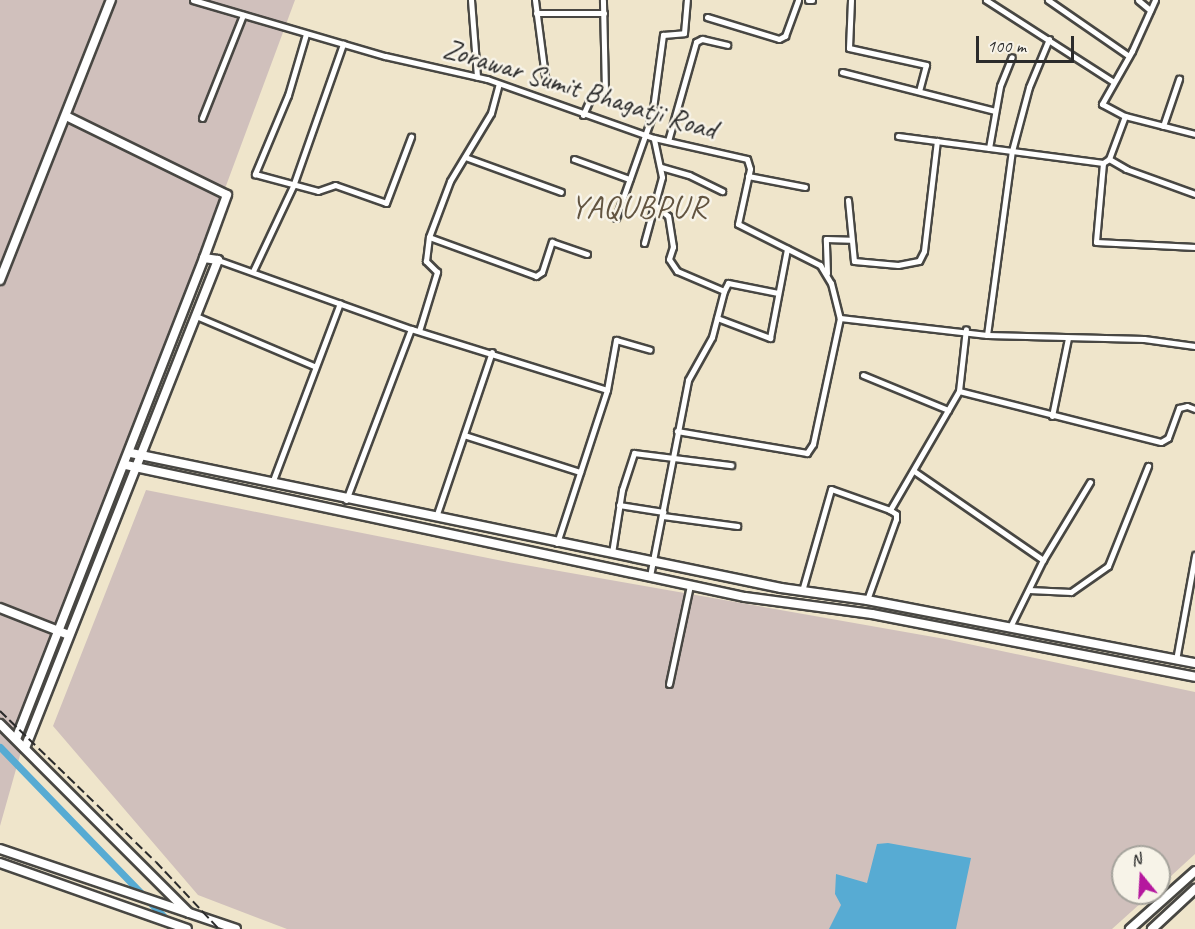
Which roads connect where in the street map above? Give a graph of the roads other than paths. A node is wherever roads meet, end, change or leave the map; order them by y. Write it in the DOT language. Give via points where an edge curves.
graph roads {
  1 [pos="111,0"];
  2 [pos="193,0"];
  3 [pos="471,0"];
  4 [pos="535,0"];
  5 [pos="603,0"];
  6 [pos="687,0"];
  7 [pos="798,0"];
  8 [pos="851,0"];
  9 [pos="986,0"];
  10 [pos="1048,0"];
  11 [pos="1138,0"];
  12 [pos="1155,0"];
  13 [pos="1150,10"];
  14 [pos="537,13"];
  15 [pos="604,13"];
  16 [pos="243,15"];
  17 [pos="707,17"];
  18 [pos="306,34"];
  19 [pos="1049,39"];
  20 [pos="343,44"];
  21 [pos="727,45"];
  22 [pos="1129,56"];
  23 [pos="1012,57"];
  24 [pos="842,72"];
  25 [pos="477,77"];
  26 [pos="1179,79"];
  27 [pos="1112,81"];
  28 [pos="546,82"];
  29 [pos="500,84"];
  30 [pos="919,91"];
  31 [pos="995,111"];
  32 [pos="583,115"];
  33 [pos="66,116"];
  34 [pos="1125,116"];
  35 [pos="202,118"];
  36 [pos="1163,126"];
  37 [pos="1195,134"];
  38 [pos="647,135"];
  39 [pos="411,136"];
  40 [pos="898,136"];
  41 [pos="654,138"];
  42 [pos="668,141"];
  43 [pos="937,141"];
  44 [pos="988,148"];
  45 [pos="1012,152"];
  46 [pos="465,157"];
  47 [pos="574,159"];
  48 [pos="1109,159"];
  49 [pos="1103,163"];
  50 [pos="661,167"];
  51 [pos="748,176"];
  52 [pos="629,179"];
  53 [pos="293,186"];
  54 [pos="805,187"];
  55 [pos="722,191"];
  56 [pos="561,192"];
  57 [pos="1195,194"];
  58 [pos="848,200"];
  59 [pos="656,206"];
  60 [pos="616,218"];
  61 [pos="429,237"];
  62 [pos="850,240"];
  63 [pos="644,243"];
  64 [pos="1195,247"];
  65 [pos="786,249"];
  66 [pos="587,254"];
  67 [pos="204,258"];
  68 [pos="219,260"];
  69 [pos="253,271"];
  70 [pos="827,275"];
  71 [pos="0,280"];
  72 [pos="724,291"];
  73 [pos="778,293"];
  74 [pos="340,303"];
  75 [pos="196,316"];
  76 [pos="717,318"];
  77 [pos="840,318"];
  78 [pos="411,329"];
  79 [pos="966,330"];
  80 [pos="419,331"];
  81 [pos="987,335"];
  82 [pos="1068,338"];
  83 [pos="1195,346"];
  84 [pos="650,350"];
  85 [pos="492,352"];
  86 [pos="314,366"];
  87 [pos="863,375"];
  88 [pos="607,390"];
  89 [pos="959,391"];
  90 [pos="1195,409"];
  91 [pos="948,410"];
  92 [pos="1052,416"];
  93 [pos="677,430"];
  94 [pos="464,435"];
  95 [pos="131,453"];
  96 [pos="141,457"];
  97 [pos="672,458"];
  98 [pos="126,465"];
  99 [pos="731,465"];
  100 [pos="1148,466"];
  101 [pos="137,469"];
  102 [pos="914,471"];
  103 [pos="580,472"];
  104 [pos="1090,482"];
  105 [pos="272,484"];
  106 [pos="346,500"];
  107 [pos="619,505"];
  108 [pos="890,510"];
  109 [pos="663,514"];
  110 [pos="435,518"];
  111 [pos="737,526"];
  112 [pos="557,543"];
  113 [pos="612,553"];
  114 [pos="1195,555"];
  115 [pos="1043,560"];
  116 [pos="653,561"];
  117 [pos="650,576"];
  118 [pos="690,585"];
  119 [pos="1029,590"];
  120 [pos="802,591"];
  121 [pos="871,601"];
  122 [pos="0,608"];
  123 [pos="873,614"];
  124 [pos="1010,627"];
  125 [pos="57,631"];
  126 [pos="69,635"];
  127 [pos="1176,660"];
  128 [pos="1195,663"];
  129 [pos="1195,677"];
  130 [pos="669,684"];
  131 [pos="0,724"];
  132 [pos="16,739"];
  133 [pos="25,748"];
  134 [pos="0,849"];
  135 [pos="15,854"];
  136 [pos="0,863"];
  137 [pos="11,866"];
  138 [pos="1195,871"];
  139 [pos="1195,889"];
  140 [pos="186,912"];
  141 [pos="187,929"];
  142 [pos="236,929"];
  143 [pos="1130,929"];
  144 [pos="1152,929"];
  1 -- 33 [label="street"];
  2 -- 16 [label="street, Zorawar Sumit Bhagatji Road"];
  3 -- 25 [label="street"];
  4 -- 14 [label="street"];
  5 -- 15 [label="street"];
  6 -- 38 [label="street" via="684,33 663,35"];
  7 -- 17 [label="street" via="784,36 779,39"];
  8 -- 30 [label="street" via="849,48 926,65"];
  9 -- 19 [label="street"];
  10 -- 22 [label="street"];
  11 -- 13 [label="street"];
  12 -- 13 [label="street"];
  13 -- 22 [label="street"];
  14 -- 15 [label="street"];
  14 -- 28 [label="street"];
  15 -- 32 [label="street" via="605,91 590,99"];
  16 -- 18 [label="street, Zorawar Sumit Bhagatji Road"];
  16 -- 35 [label="street"];
  18 -- 20 [label="street, Zorawar Sumit Bhagatji Road"];
  18 -- 53 [label="street" via="288,94 255,174"];
  19 -- 27 [label="street"];
  19 -- 45 [label="street" via="1029,87"];
  20 -- 25 [label="street, Zorawar Sumit Bhagatji Road"];
  20 -- 53 [label="street"];
  21 -- 42 [label="street" via="702,39 696,42"];
  22 -- 27 [label="street"];
  23 -- 31 [label="street"];
  24 -- 30 [label="street"];
  25 -- 29 [label="street, Zorawar Sumit Bhagatji Road"];
  26 -- 36 [label="street"];
  27 -- 34 [label="street" via="1102,104"];
  29 -- 32 [label="street, Zorawar Sumit Bhagatji Road"];
  29 -- 46 [label="street" via="491,113"];
  30 -- 31 [label="street"];
  31 -- 44 [label="street"];
  32 -- 38 [label="street, Zorawar Sumit Bhagatji Road"];
  33 -- 67 [label="street" via="227,195"];
  33 -- 71 [label="street"];
  34 -- 36 [label="street"];
  34 -- 48 [label="street"];
  36 -- 37 [label="street"];
  38 -- 41 [label="street, Zorawar Sumit Bhagatji Road"];
  38 -- 52 [label="street"];
  39 -- 53 [label="street" via="386,203 335,185 322,191"];
  40 -- 43 [label="street"];
  41 -- 42 [label="street, Zorawar Sumit Bhagatji Road"];
  41 -- 50 [label="street"];
  42 -- 51 [label="street, Zorawar Sumit Bhagatji Road" via="747,159"];
  43 -- 44 [label="street"];
  43 -- 62 [label="street" via="924,251 919,261 898,265 854,261"];
  44 -- 45 [label="street"];
  45 -- 49 [label="street"];
  45 -- 81 [label="street"];
  46 -- 56 [label="street"];
  46 -- 61 [label="street" via="450,181"];
  47 -- 52 [label="street"];
  48 -- 49 [label="street"];
  48 -- 57 [label="street"];
  49 -- 64 [label="street" via="1096,242"];
  50 -- 55 [label="street"];
  50 -- 59 [label="street"];
  51 -- 54 [label="street"];
  51 -- 65 [label="street" via="738,224"];
  52 -- 60 [label="street"];
  53 -- 69 [label="street"];
  58 -- 62 [label="street"];
  59 -- 63 [label="street"];
  59 -- 72 [label="street" via="668,216 673,247 669,259 677,271"];
  61 -- 66 [label="street" via="536,276 542,273 552,242"];
  61 -- 80 [label="street" via="426,261 437,272"];
  62 -- 70 [label="street" via="826,239"];
  65 -- 70 [label="street" via="820,266"];
  65 -- 73 [label="street"];
  67 -- 68 [label="street"];
  67 -- 95 [label="street"];
  68 -- 69 [label="street"];
  68 -- 75 [label="street"];
  69 -- 74 [label="street"];
  70 -- 77 [label="street"];
  72 -- 73 [label="street" via="728,283"];
  72 -- 76 [label="street"];
  73 -- 76 [label="street" via="770,338"];
  74 -- 78 [label="street"];
  74 -- 86 [label="street"];
  75 -- 86 [label="street"];
  75 -- 96 [label="street"];
  76 -- 93 [label="street" via="712,337 688,380"];
  77 -- 79 [label="street"];
  77 -- 93 [label="street" via="810,452"];
  78 -- 80 [label="street"];
  78 -- 106 [label="street"];
  79 -- 81 [label="street"];
  79 -- 89 [label="street"];
  80 -- 85 [label="street"];
  81 -- 82 [label="street"];
  82 -- 83 [label="street" via="1144,339"];
  82 -- 92 [label="street"];
  84 -- 88 [label="street" via="617,339"];
  85 -- 88 [label="street"];
  85 -- 94 [label="street"];
  86 -- 105 [label="street"];
  87 -- 91 [label="street"];
  88 -- 103 [label="street"];
  89 -- 91 [label="street"];
  89 -- 92 [label="street"];
  90 -- 92 [label="street" via="1179,408 1168,438 1161,442"];
  91 -- 102 [label="street"];
  93 -- 97 [label="street"];
  94 -- 103 [label="street"];
  94 -- 110 [label="street"];
  95 -- 96 [label="street"];
  95 -- 98 [label="street"];
  96 -- 101 [label="street"];
  96 -- 105 [label="street"];
  97 -- 99 [label="street"];
  97 -- 107 [label="street" via="634,453"];
  97 -- 109 [label="street"];
  98 -- 101 [label="street"];
  98 -- 125 [label="street"];
  100 -- 119 [label="street" via="1105,570 1071,592"];
  101 -- 117 [label="street"];
  101 -- 126 [label="street"];
  102 -- 108 [label="street"];
  102 -- 115 [label="street"];
  103 -- 112 [label="street"];
  104 -- 115 [label="street"];
  105 -- 106 [label="street"];
  106 -- 110 [label="street"];
  107 -- 109 [label="street"];
  107 -- 113 [label="street"];
  108 -- 120 [label="street" via="831,489"];
  108 -- 121 [label="street" via="896,513 896,519"];
  109 -- 111 [label="street"];
  109 -- 116 [label="street"];
  110 -- 112 [label="street"];
  112 -- 113 [label="street"];
  113 -- 116 [label="street"];
  114 -- 127 [label="street"];
  115 -- 119 [label="street"];
  116 -- 117 [label="street"];
  116 -- 120 [label="street"];
  117 -- 118 [label="street"];
  118 -- 123 [label="street" via="745,597"];
  118 -- 130 [label="street"];
  119 -- 124 [label="street"];
  120 -- 121 [label="street"];
  121 -- 123 [label="street"];
  121 -- 124 [label="street"];
  122 -- 125 [label="street"];
  123 -- 129 [label="street"];
  124 -- 127 [label="street"];
  125 -- 126 [label="street"];
  125 -- 132 [label="street"];
  126 -- 133 [label="street"];
  127 -- 128 [label="street"];
  131 -- 132 [label="street"];
  132 -- 133 [label="street"];
  133 -- 140 [label="street"];
  134 -- 135 [label="street"];
  135 -- 137 [label="street"];
  135 -- 140 [label="street"];
  136 -- 137 [label="street"];
  137 -- 141 [label="street"];
  138 -- 143 [label="street"];
  139 -- 144 [label="street"];
  140 -- 142 [label="street"];
}
